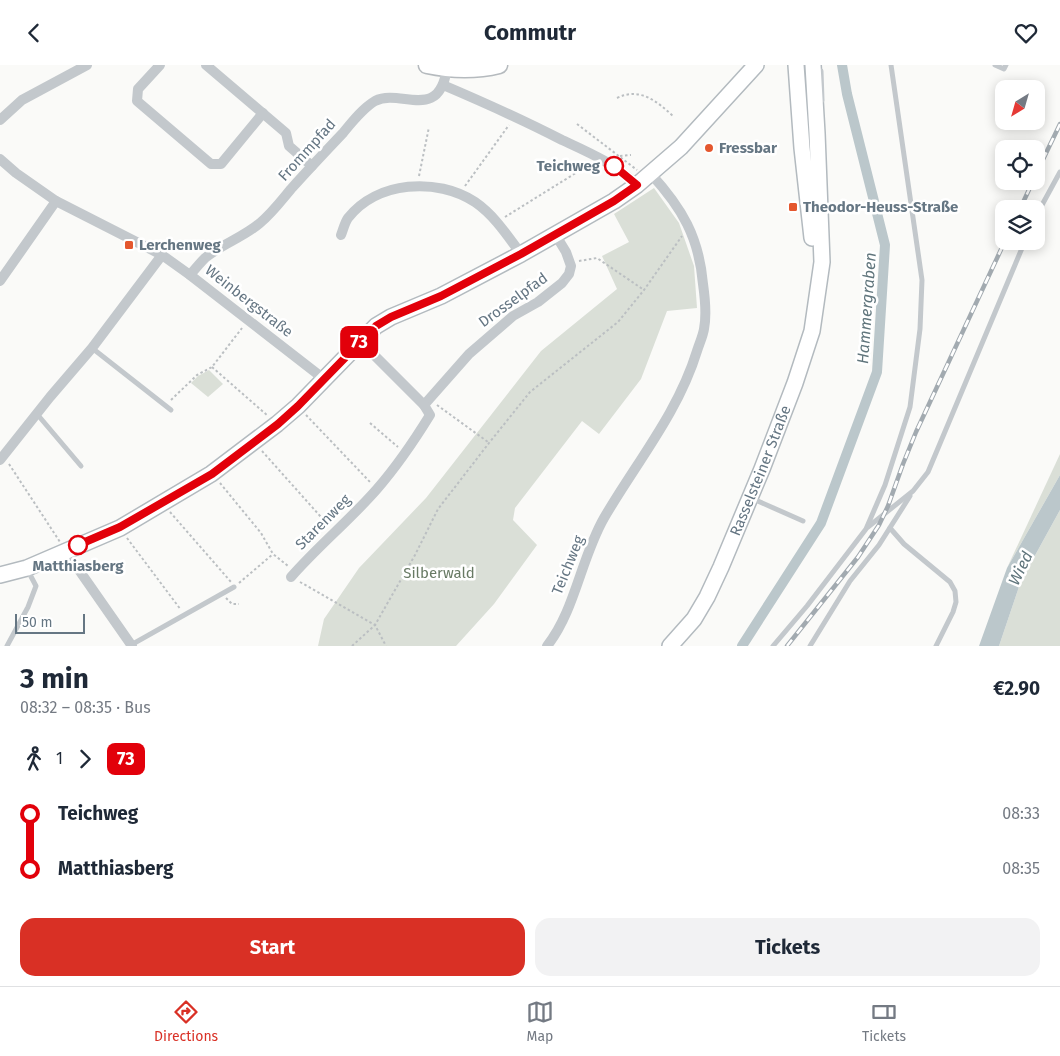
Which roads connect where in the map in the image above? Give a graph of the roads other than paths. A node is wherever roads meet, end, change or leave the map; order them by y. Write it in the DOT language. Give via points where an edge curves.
graph roads {
  1 [pos="87,65"];
  2 [pos="160,65"];
  3 [pos="206,65"];
  4 [pos="428,65"];
  5 [pos="499,65"];
  6 [pos="756,65"];
  7 [pos="796,65"];
  8 [pos="813,65"];
  9 [pos="819,65"];
  10 [pos="891,65"];
  11 [pos="995,65"];
  12 [pos="1006,65"];
  13 [pos="472,67"];
  14 [pos="447,68"];
  15 [pos="443,85"];
  16 [pos="263,113"];
  17 [pos="0,120"];
  18 [pos="817,133"];
  19 [pos="0,159"];
  20 [pos="312,167"];
  21 [pos="1060,172"];
  22 [pos="645,179"];
  23 [pos="1045,200"];
  24 [pos="56,201"];
  25 [pos="555,233"];
  26 [pos="341,235"];
  27 [pos="1021,250"];
  28 [pos="521,254"];
  29 [pos="162,255"];
  30 [pos="190,275"];
  31 [pos="0,281"];
  32 [pos="818,282"];
  33 [pos="360,341"];
  34 [pos="92,348"];
  35 [pos="324,379"];
  36 [pos="427,402"];
  37 [pos="171,410"];
  38 [pos="37,413"];
  39 [pos="2,458"];
  40 [pos="81,466"];
  41 [pos="913,491"];
  42 [pos="751,498"];
  43 [pos="803,521"];
  44 [pos="890,528"];
  45 [pos="866,529"];
  46 [pos="65,550"];
  47 [pos="27,568"];
  48 [pos="0,575"];
  49 [pos="293,575"];
  50 [pos="234,587"];
  51 [pos="131,645"];
  52 [pos="7,646"];
  53 [pos="547,646"];
  54 [pos="670,646"];
  55 [pos="773,646"];
  56 [pos="810,646"];
  57 [pos="936,646"];
  1 -- 17 [label="street" via="22,100"];
  2 -- 16 [label="street" via="138,89 136,101 211,164 221,164"];
  3 -- 16 [label="street"];
  4 -- 14 [label="main road"];
  5 -- 13 [label="main road"];
  6 -- 22 [label="street" via="690,137"];
  7 -- 32 [label="street, Rasselsteiner Straße"];
  8 -- 18 [label="street, Rasselsteiner Straße"];
  9 -- 18 [label="lane, Rasselsteiner Straße" via="823,108"];
  10 -- 45 [label="lane" via="922,280 920,329 910,407 885,485"];
  11 -- 12 [label="lane" via="1004,69"];
  13 -- 14 [label="main road"];
  14 -- 15 [label="street"];
  15 -- 20 [label="street, Frommpfad" via="436,94 424,100 377,100"];
  15 -- 22 [label="street, Teichweg" via="515,117 623,172"];
  16 -- 20 [label="street" via="286,133 289,146"];
  18 -- 32 [label="street, Rasselsteiner Straße" via="822,262"];
  19 -- 24 [label="street, Weinbergstraße"];
  20 -- 30 [label="street, Frommpfad" via="261,223 207,256"];
  21 -- 23 [label="lane"];
  22 -- 25 [label="street" via="614,201"];
  22 -- 53 [label="street, Teichweg" via="667,192 695,240 702,269 704,329 690,375 656,437 603,519 574,592"];
  24 -- 29 [label="street, Weinbergstraße"];
  24 -- 31 [label="street"];
  25 -- 28 [label="street"];
  25 -- 36 [label="street, Drosselpfad" via="570,263 569,274 538,303 513,316 469,354"];
  26 -- 28 [label="street" via="348,218 378,194 393,189 434,187 474,202 497,222"];
  27 -- 41 [label="lane" via="928,471"];
  28 -- 33 [label="street" via="441,296 391,317"];
  29 -- 30 [label="street, Weinbergstraße"];
  29 -- 34 [label="street"];
  30 -- 35 [label="street, Weinbergstraße"];
  32 -- 42 [label="street, Rasselsteiner Straße" via="812,331"];
  33 -- 35 [label="street"];
  33 -- 36 [label="street"];
  34 -- 37 [label="lane"];
  34 -- 38 [label="street"];
  35 -- 46 [label="street" via="278,424 212,474 120,527"];
  36 -- 49 [label="street, Starenweg" via="430,415 406,454 377,489"];
  38 -- 39 [label="street"];
  38 -- 40 [label="lane"];
  41 -- 44 [label="lane"];
  41 -- 45 [label="lane"];
  42 -- 43 [label="lane"];
  42 -- 54 [label="street, Rasselsteiner Straße" via="707,597 694,619"];
  44 -- 56 [label="lane" via="850,581"];
  44 -- 57 [label="lane" via="904,544 950,582 955,591 953,611"];
  45 -- 55 [label="lane"];
  46 -- 47 [label="street"];
  46 -- 51 [label="street"];
  47 -- 48 [label="street"];
  47 -- 52 [label="lane" via="36,586"];
  50 -- 51 [label="lane"];
}
